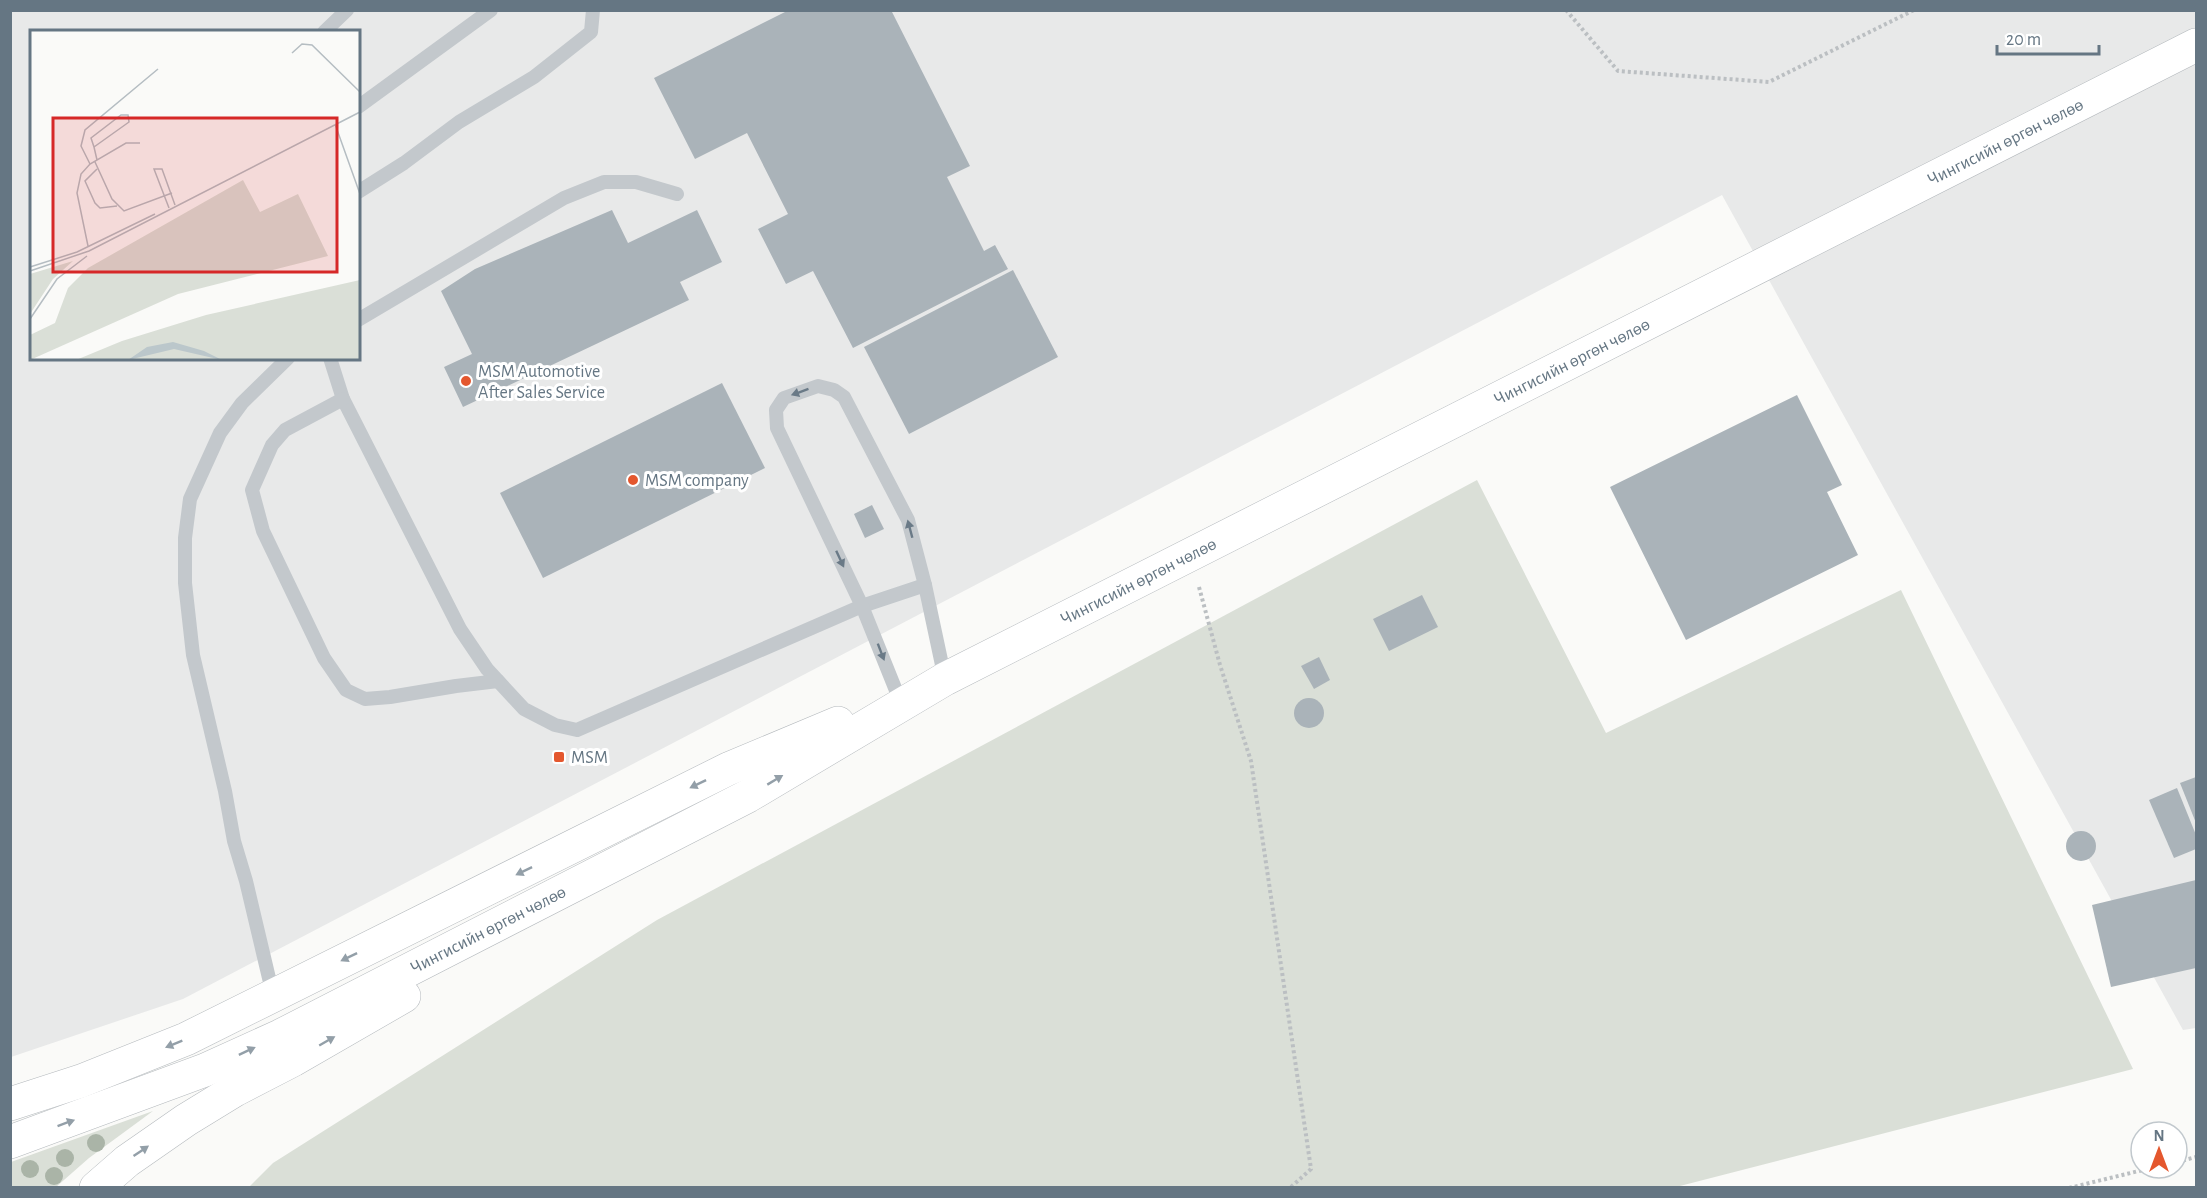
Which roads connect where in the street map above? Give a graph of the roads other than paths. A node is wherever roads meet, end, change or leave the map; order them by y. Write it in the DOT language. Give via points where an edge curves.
graph roads {
  1 [pos="348,10"];
  2 [pos="491,10"];
  3 [pos="593,10"];
  4 [pos="326,30"];
  5 [pos="2196,45"];
  6 [pos="360,106"];
  7 [pos="360,191"];
  8 [pos="677,194"];
  9 [pos="360,319"];
  10 [pos="286,360"];
  11 [pos="331,360"];
  12 [pos="343,399"];
  13 [pos="925,585"];
  14 [pos="862,606"];
  15 [pos="945,678"];
  16 [pos="498,681"];
  17 [pos="898,698"];
  18 [pos="748,796"];
  19 [pos="273,995"];
  20 [pos="10,1104"];
  21 [pos="10,1143"];
  22 [pos="96,1188"];
  1 -- 4 [label="lane"];
  2 -- 6 [label="lane"];
  3 -- 7 [label="lane" via="591,32 534,77 459,122"];
  5 -- 15 [label="highway, Чингисийн өргөн чөлөө"];
  8 -- 9 [label="lane" via="636,182 604,182 564,198"];
  10 -- 19 [label="lane" via="242,403 220,434 190,499 184,538 184,583 193,655"];
  11 -- 12 [label="lane"];
  12 -- 16 [label="lane" via="460,629"];
  12 -- 16 [label="lane" via="285,430 272,446 252,490 263,531 324,658 346,690 365,699"];
  13 -- 14 [label="lane"];
  13 -- 14 [label="lane, one-way" via="908,519 844,397 818,386 784,398 776,410 777,428"];
  13 -- 15 [label="lane"];
  14 -- 16 [label="lane" via="577,730 555,725 524,709"];
  14 -- 17 [label="lane, one-way"];
  15 -- 17 [label="highway, Чингисийн өргөн чөлөө"];
  18 -- 15 [label="highway, Чингисийн өргөн чөлөө, one-way"];
  17 -- 19 [label="highway, Чингисийн өргөн чөлөө, one-way" via="728,769"];
  21 -- 18 [label="highway, Чингисийн өргөн чөлөө, one-way" via="205,1070 280,1036"];
  22 -- 18 [label="highway, one-way" via="127,1161 235,1090"];
  19 -- 20 [label="highway, Чингисийн өргөн чөлөө, one-way" via="186,1039 81,1081"];
}
